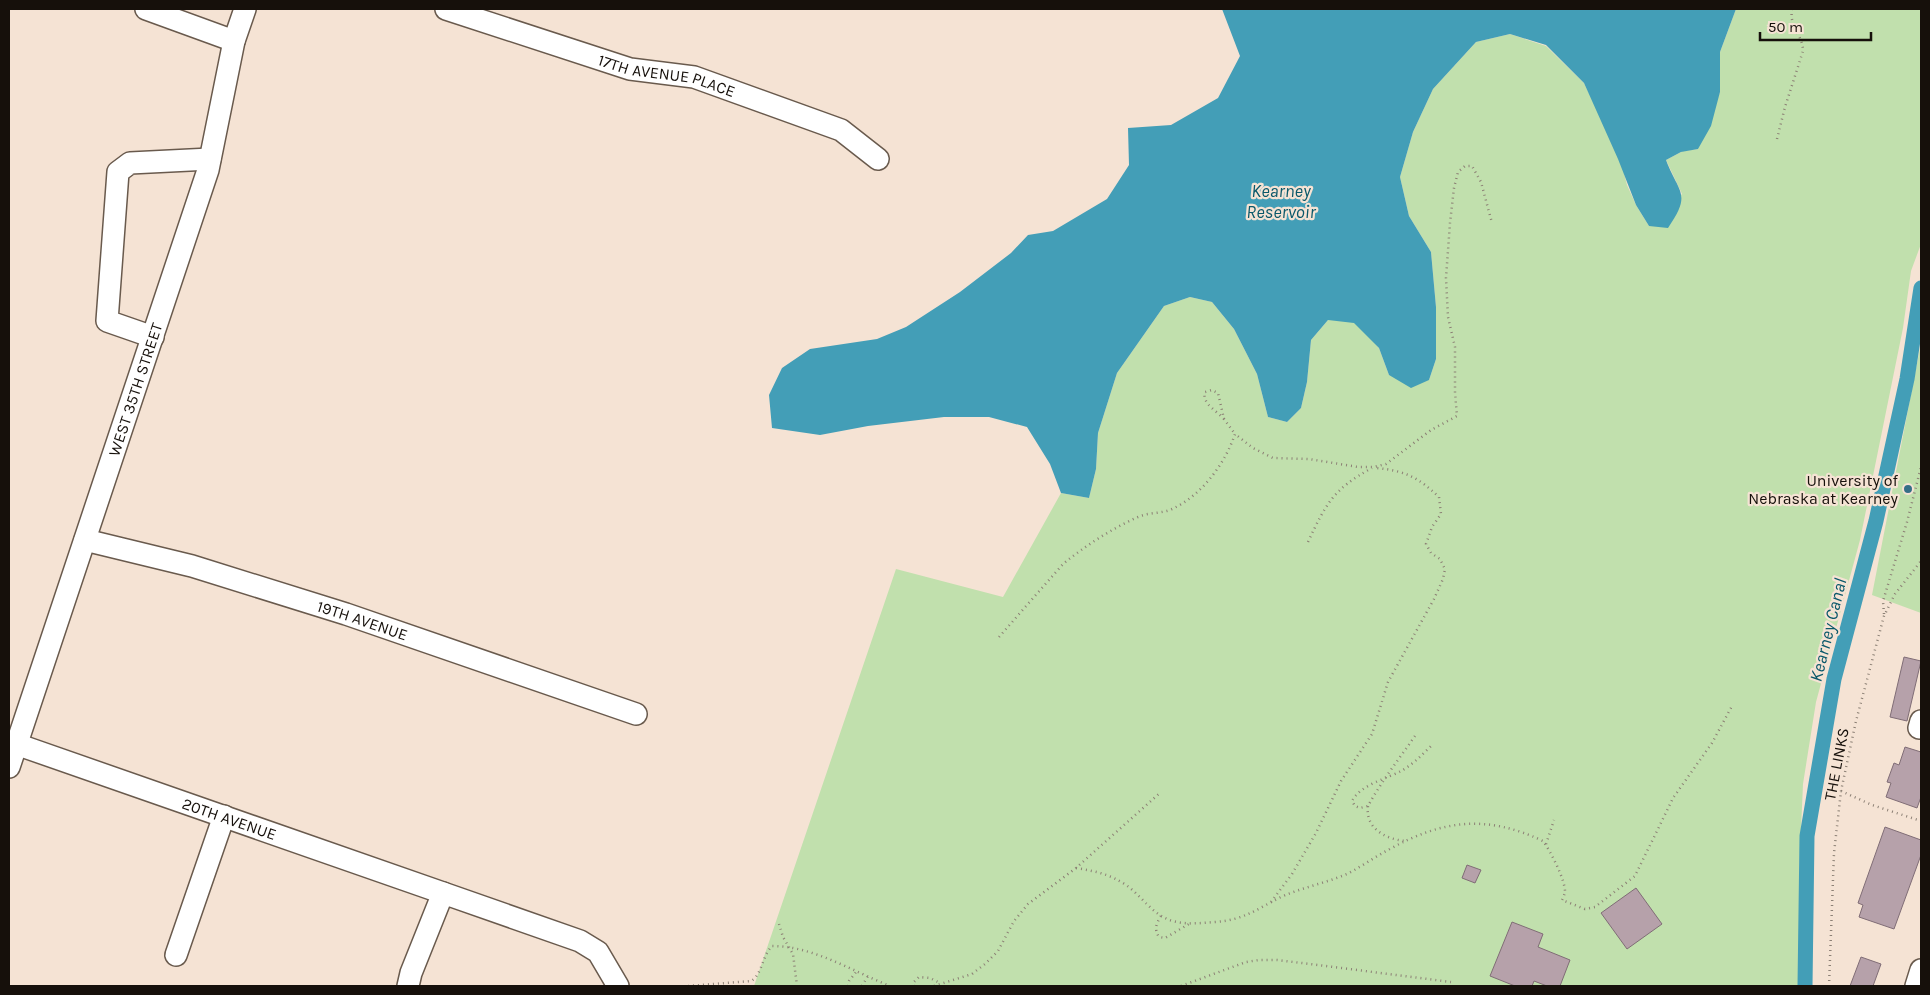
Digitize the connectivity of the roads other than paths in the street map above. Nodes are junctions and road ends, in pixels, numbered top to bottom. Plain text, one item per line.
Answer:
1 (146, 9) edge
2 (245, 9) edge
3 (446, 9) edge
4 (234, 41) junction
5 (210, 159) junction
6 (878, 159) dead end
7 (152, 336) junction
8 (84, 540) junction
9 (636, 714) dead end
10 (16, 744) junction
11 (9, 767) edge
12 (224, 816) junction
13 (443, 894) junction
14 (176, 955) dead end
15 (1921, 970) edge
16 (408, 986) edge
17 (618, 986) edge
18 (1918, 986) edge

1 - 4 street
2 - 4 street, WEST 35TH STREET
3 - 6 street, 17TH AVENUE PLACE
4 - 5 street, WEST 35TH STREET
5 - 7 street, WEST 35TH STREET
5 - 7 street
7 - 8 street, WEST 35TH STREET
8 - 9 street, 19TH AVENUE
8 - 10 street, WEST 35TH STREET
10 - 11 street, WEST 35TH STREET
10 - 12 street, 20TH AVENUE
12 - 13 street, 20TH AVENUE
12 - 14 street
13 - 16 street
13 - 17 street, 20TH AVENUE
15 - 18 street

